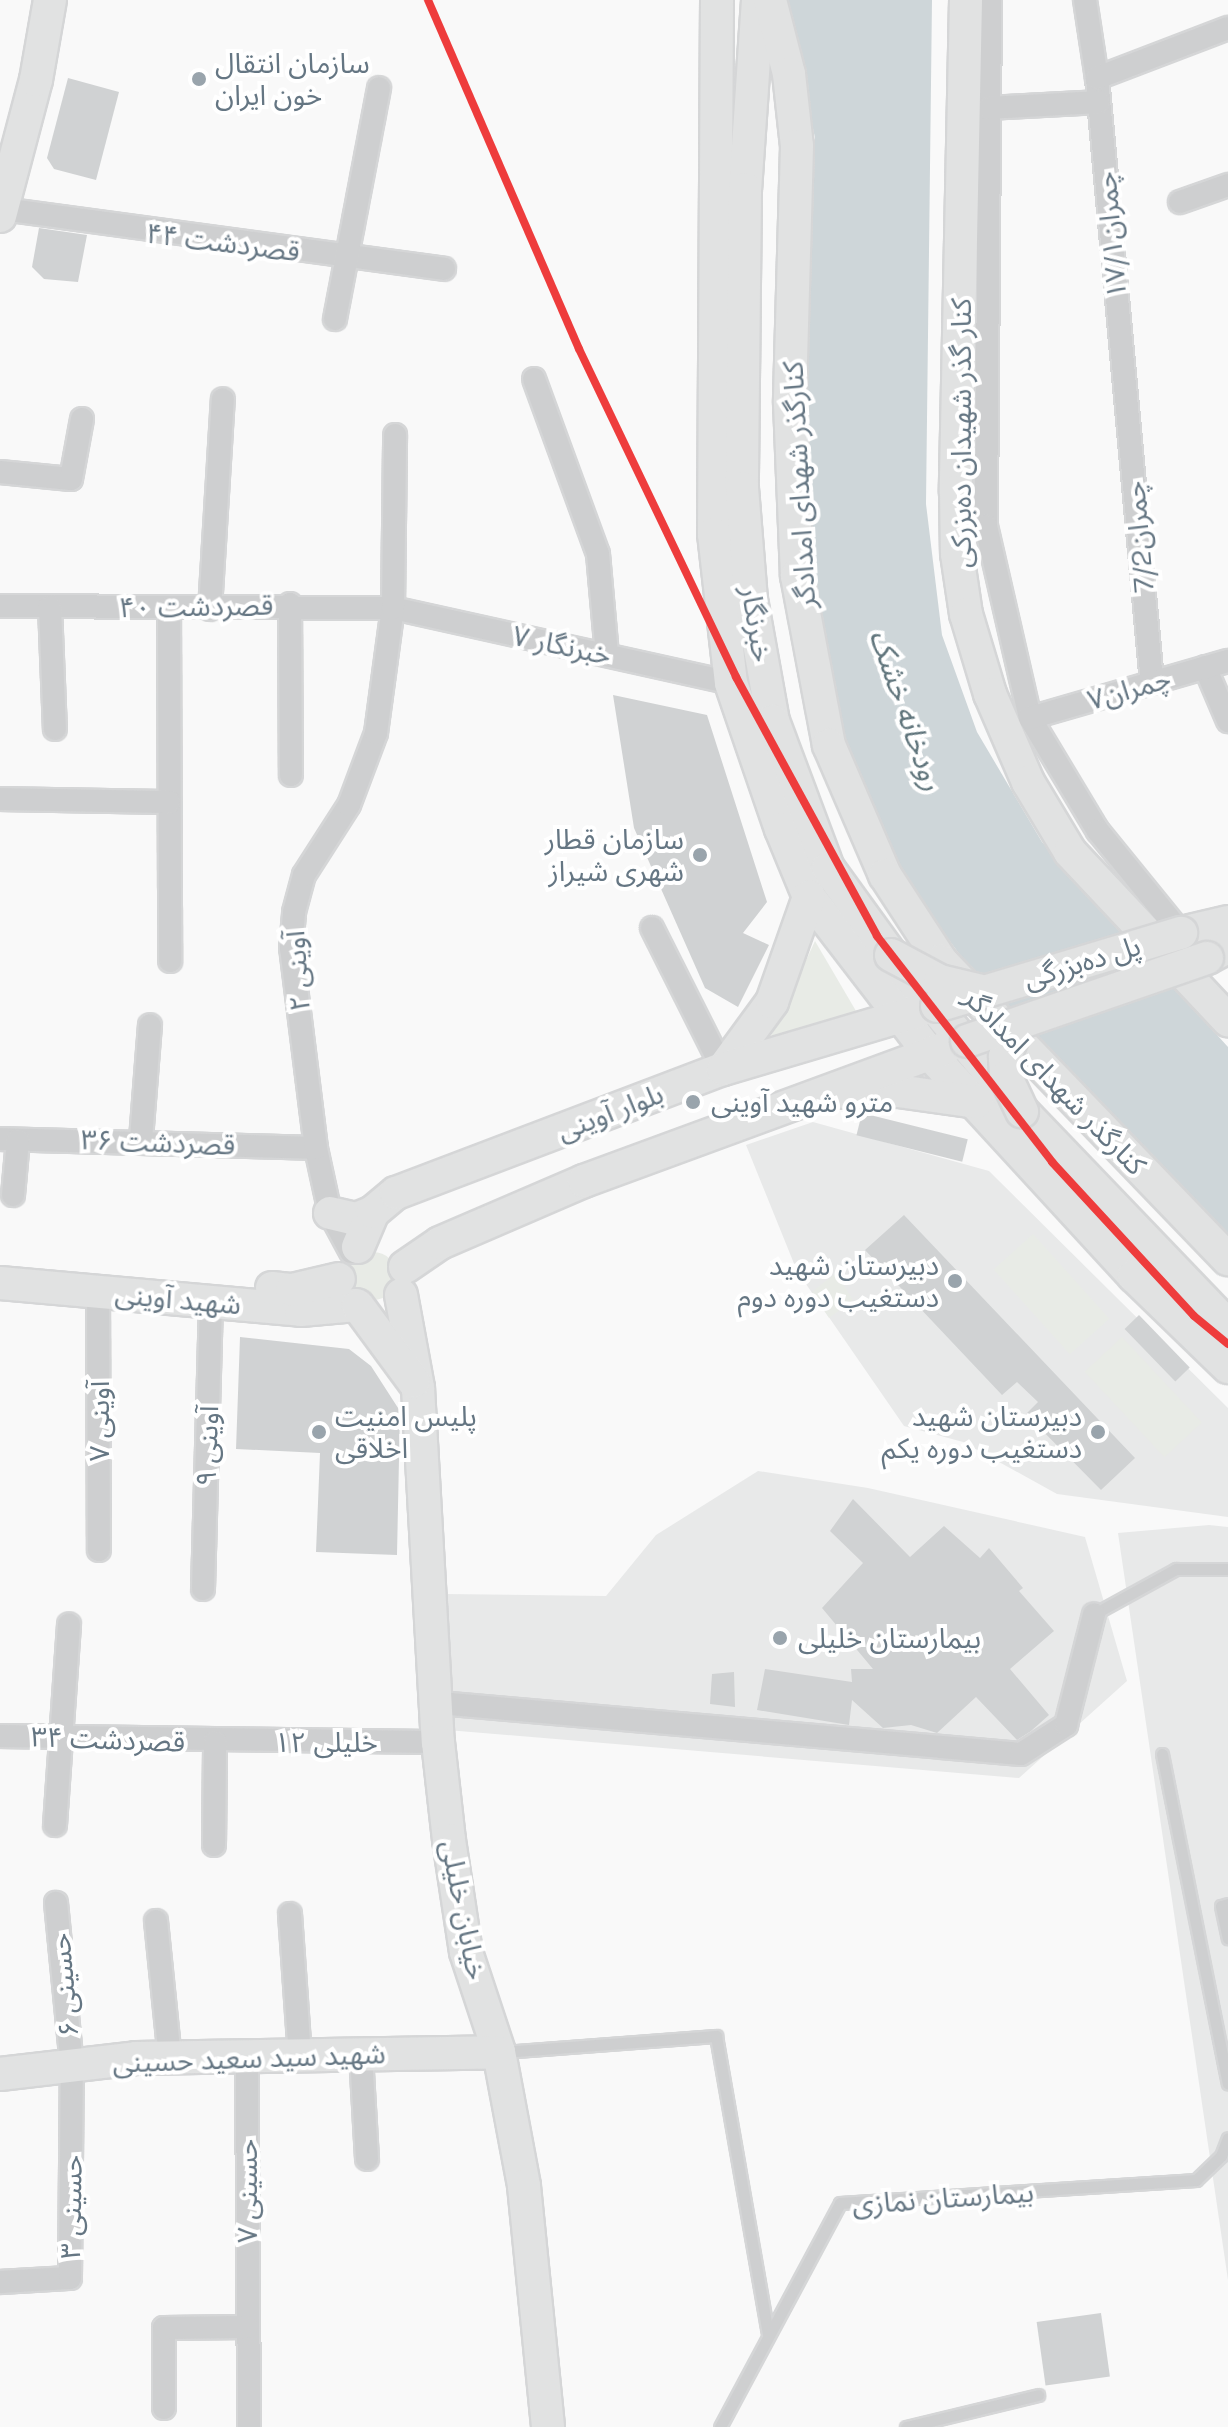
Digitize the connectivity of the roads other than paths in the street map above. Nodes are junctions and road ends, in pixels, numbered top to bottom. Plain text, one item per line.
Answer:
1 (50, 0) edge
2 (717, 0) edge
3 (758, 0) edge
4 (770, 0) edge
5 (966, 0) edge
6 (990, 0) edge
7 (1085, 0) edge
8 (1228, 28) edge
9 (1097, 78) junction
10 (379, 88) dead end
11 (1099, 102) junction
12 (989, 108) junction
13 (1228, 185) edge
14 (1180, 202) dead end
15 (1, 213) edge
16 (345, 256) junction
17 (444, 269) dead end
18 (335, 319) dead end
19 (534, 379) dead end
20 (1126, 392) joint
21 (223, 399) dead end
22 (82, 419) dead end
23 (395, 435) dead end
24 (0, 472) edge
25 (290, 604) junction
26 (0, 606) edge
27 (50, 607) junction
28 (393, 608) junction
29 (169, 609) junction
30 (210, 609) junction
31 (607, 655) junction
32 (1228, 661) edge
33 (1205, 667) junction
34 (1152, 682) junction
35 (731, 683) junction
36 (1030, 718) junction
37 (1228, 721) edge
38 (55, 729) dead end
39 (291, 775) dead end
40 (0, 799) edge
41 (169, 802) junction
42 (809, 897) junction
43 (1228, 922) edge
44 (652, 928) dead end
45 (1181, 933) junction
46 (891, 955) junction
47 (1221, 957) edge
48 (170, 961) dead end
49 (985, 991) junction
50 (937, 1006) junction
51 (900, 1017) junction
52 (1228, 1020) edge
53 (1018, 1024) junction
54 (150, 1025) dead end
55 (967, 1041) junction
56 (929, 1053) junction
57 (723, 1069) junction
58 (817, 1092) junction
59 (976, 1102) junction
60 (1022, 1111) junction
61 (9, 1139) edge
62 (141, 1139) junction
63 (316, 1148) junction
64 (13, 1195) dead end
65 (373, 1212) junction
66 (330, 1213) junction
67 (1228, 1259) edge
68 (0, 1263) edge
69 (352, 1278) junction
70 (403, 1281) junction
71 (0, 1283) edge
72 (98, 1293) junction
73 (211, 1303) junction
74 (1228, 1326) edge
75 (1228, 1367) edge
76 (418, 1388) junction
77 (99, 1550) dead end
78 (1228, 1569) edge
79 (203, 1589) dead end
80 (1094, 1614) joint
81 (69, 1624) dead end
82 (439, 1703) junction
83 (0, 1736) edge
84 (63, 1736) junction
85 (215, 1742) junction
86 (438, 1742) junction
87 (1162, 1754) dead end
88 (55, 1825) dead end
89 (214, 1845) dead end
90 (56, 1903) dead end
91 (1228, 1904) edge
92 (290, 1914) dead end
93 (156, 1921) dead end
94 (1228, 1938) edge
95 (499, 2052) junction
96 (361, 2055) junction
97 (247, 2056) junction
98 (300, 2056) junction
99 (170, 2058) junction
100 (72, 2066) junction
101 (0, 2074) edge
102 (1228, 2083) edge
103 (1228, 2138) edge
104 (367, 2159) dead end
105 (0, 2282) edge
106 (247, 2327) junction
107 (768, 2336) junction
108 (1038, 2395) dead end
109 (164, 2408) dead end
110 (249, 2427) edge
111 (548, 2427) edge
112 (720, 2427) edge
113 (906, 2427) edge

1 - 15 main road
2 - 35 main road, خبرنگار
3 - 46 main road, خبرنگار
4 - 67 main road, کنارگذر شهدای امدادگر
5 - 52 main road, کنار گذر شهیدان ده‌بزرکی
6 - 12 street
7 - 9 street, چمران۱۷/۱
8 - 9 street
9 - 11 street, چمران۱۷/۱
10 - 16 street
11 - 12 street
11 - 20 street, چمران۱۷/۱
12 - 36 street
13 - 14 street
15 - 16 street, ۴۴ قصردشت
16 - 17 street, ۴۴ قصردشت
16 - 18 street
19 - 31 street
20 - 34 street, 7/2چمران
21 - 30 street
22 - 24 street
23 - 28 street, ۲ آوینی
25 - 28 street, ۴۰ قصردشت
25 - 30 street, ۴۰ قصردشت
25 - 39 street
26 - 27 street, ۴۰ قصردشت
27 - 29 street, ۴۰ قصردشت
27 - 38 street
28 - 31 street, ۷ خبرنگار
28 - 63 street, ۲ آوینی
29 - 30 street, ۴۰ قصردشت
29 - 41 street
31 - 35 street, ۷ خبرنگار
32 - 33 street, چمران۷
33 - 34 street, چمران۷
33 - 37 street
34 - 36 street, چمران۷
35 - 42 main road, خبرنگار
36 - 45 street
40 - 41 street
41 - 48 street
42 - 51 main road, خبرنگار
42 - 57 main road
43 - 45 main road, پل ده‌بزرگی
44 - 57 street
45 - 49 main road, پل ده‌بزرگی, bridge
46 - 49 main road, bridge
46 - 50 main road, خبرنگار
47 - 53 main road, پل ده‌بزرگی, bridge
49 - 50 main road, پل ده‌بزرگی, bridge
50 - 51 main road, بلوار آوینی
50 - 55 main road, خبرنگار
51 - 56 main road, خبرنگار
51 - 57 main road, بلوار آوینی
53 - 55 main road, پل ده‌بزرگی, bridge
53 - 60 main road, bridge
54 - 62 street
55 - 56 main road, بلوار آوینی
55 - 60 main road, خبرنگار
56 - 58 main road, بلوار آوینی
56 - 59 main road, خبرنگار
57 - 65 main road, بلوار آوینی
58 - 59 main road
58 - 70 main road, بلوار آوینی
59 - 75 main road, خبرنگار
60 - 74 main road, خبرنگار
61 - 62 street, ۳۶ قصردشت
61 - 64 street
62 - 63 street, ۳۶ قصردشت
63 - 66 street, ۲ آوینی
65 - 66 main road
65 - 69 main road
66 - 69 street, ۲ آوینی
68 - 69 main road, شهید آوینی
69 - 70 main road, بلوار آوینی
69 - 70 main road
69 - 73 main road, شهید آوینی
69 - 76 main road
70 - 76 main road, خیابان خلیلی
71 - 72 main road, شهید آوینی
72 - 73 main road, شهید آوینی
72 - 77 street, ۷ آوینی
73 - 79 street, ۹ آوینی
76 - 82 main road, خیابان خلیلی
78 - 80 lane
80 - 82 street
81 - 84 street
82 - 86 main road, خیابان خلیلی
83 - 84 street, قصردشت ۳۴
84 - 85 street, قصردشت ۳۴
84 - 88 street
85 - 86 street, ۱۲ خلیلی
85 - 89 street
86 - 95 main road, خیابان خلیلی
87 - 102 lane
90 - 100 street, ۶ حسینی
91 - 94 lane
92 - 98 street
93 - 99 street
95 - 96 main road, شهید سید سعید حسینی
95 - 107 lane
95 - 111 main road, خیابان خلیلی
96 - 98 main road, شهید سید سعید حسینی
96 - 104 street
97 - 98 main road, شهید سید سعید حسینی
97 - 99 main road, شهید سید سعید حسینی
97 - 106 street, ۷ حسینی
99 - 100 main road, شهید سید سعید حسینی
100 - 101 main road, شهید سید سعید حسینی
100 - 105 street, ۳ حسینی
103 - 107 lane, بیمارستان نمازی
106 - 109 street
106 - 110 street, ۷ حسینی
107 - 112 lane, بیمارستان نمازی
108 - 113 lane

